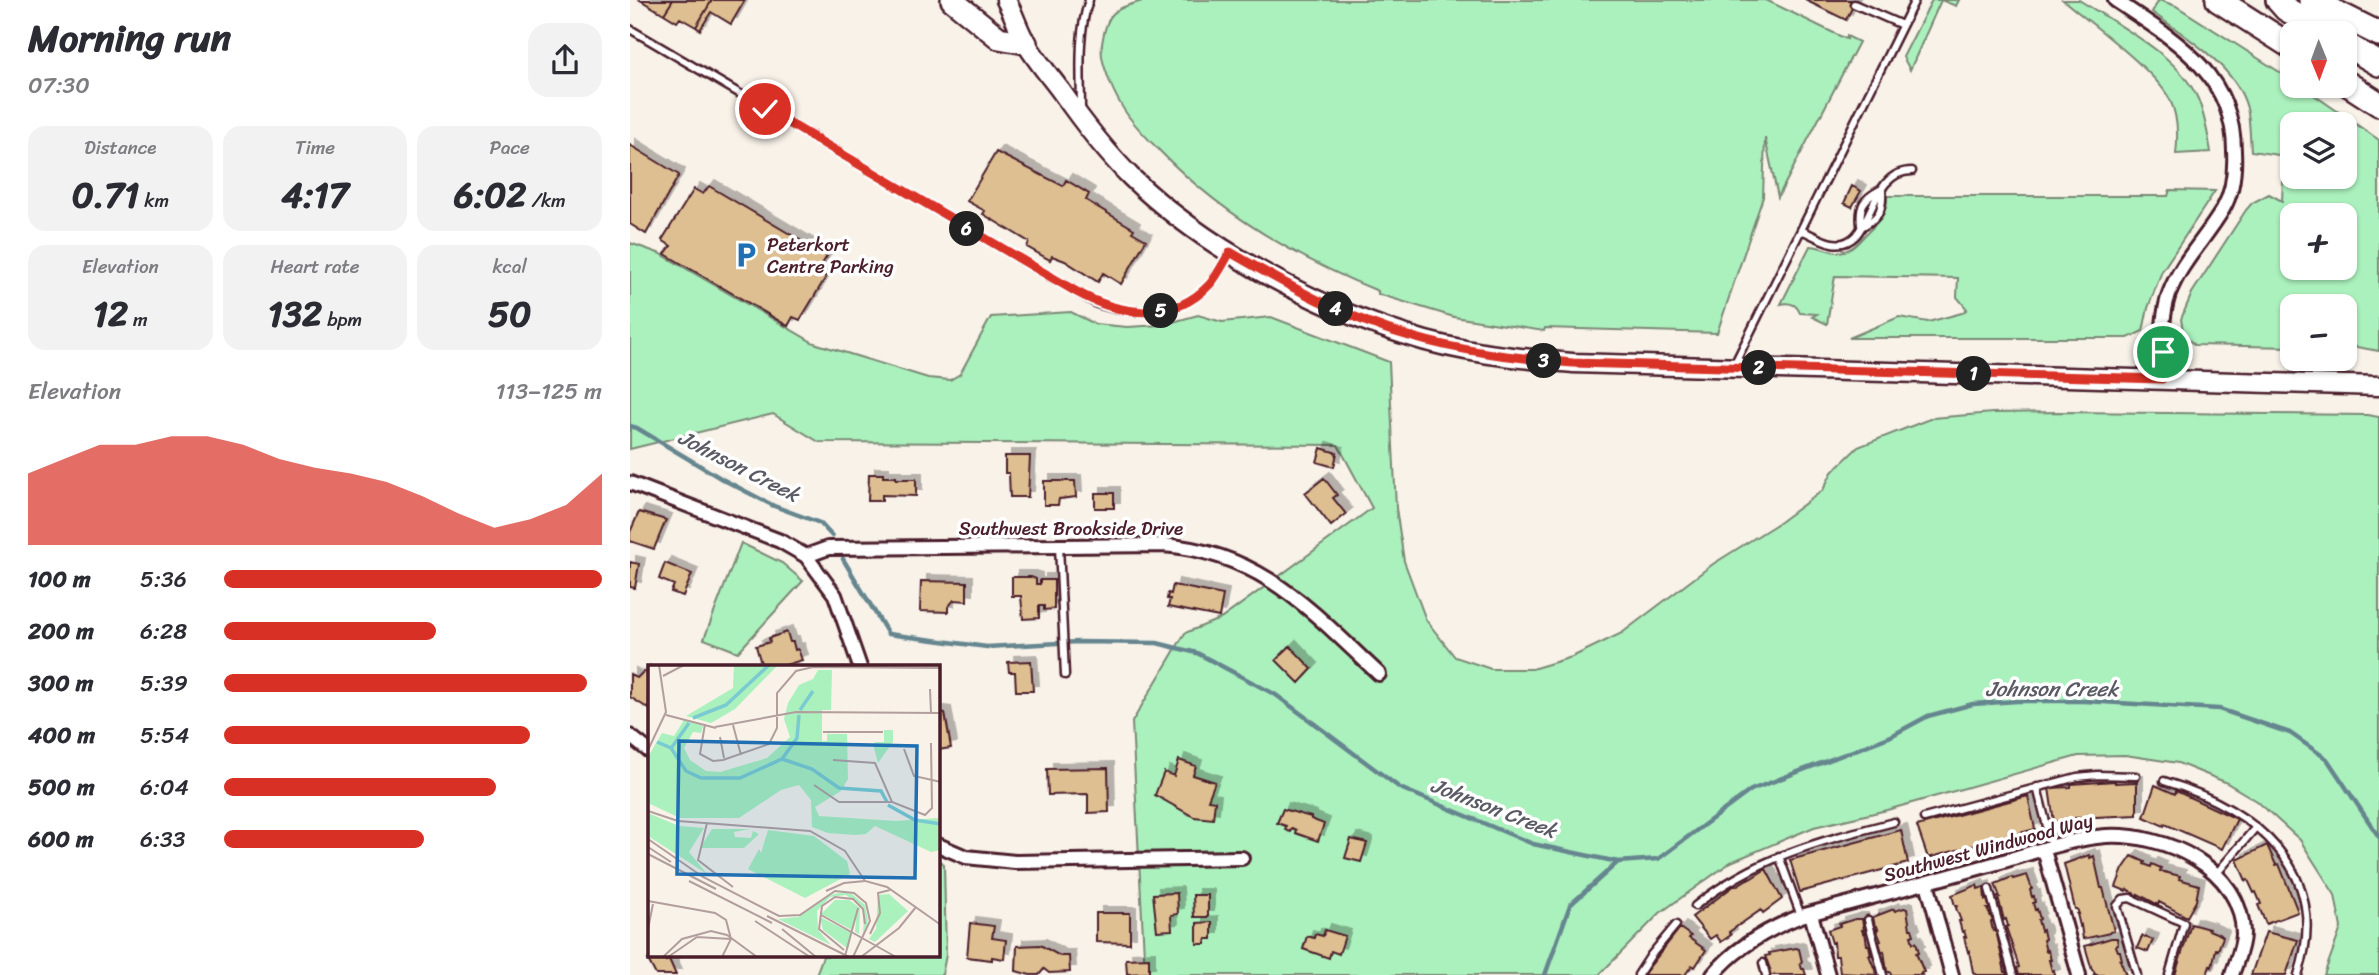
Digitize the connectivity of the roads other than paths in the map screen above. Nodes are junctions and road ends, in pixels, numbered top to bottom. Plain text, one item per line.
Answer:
1 (952, 0) edge
2 (1006, 0) edge
3 (1915, 0) edge
4 (2115, 0) edge
5 (2218, 0) edge
6 (2278, 0) edge
7 (2311, 0) edge
8 (1088, 2) edge
9 (1854, 4) dead end
10 (2306, 21) edge
11 (1902, 25) junction
12 (630, 29) edge
13 (2379, 34) edge
14 (2280, 39) edge
15 (1026, 43) junction
16 (2357, 51) edge
17 (2379, 64) edge
18 (2357, 90) edge
19 (2379, 104) edge
20 (1081, 120) junction
21 (1912, 171) dead end
22 (1801, 230) junction
23 (1230, 252) junction
24 (1733, 367) junction
25 (2162, 379) junction
26 (2379, 386) edge
27 (630, 483) edge
28 (1059, 546) junction
29 (806, 556) junction
30 (859, 665) edge
31 (1379, 674) dead end
32 (1065, 675) dead end
33 (630, 736) edge
34 (648, 750) edge
35 (2136, 776) dead end
36 (2164, 781) dead end
37 (2037, 787) junction
38 (1924, 818) dead end
39 (1894, 822) dead end
40 (2256, 827) junction
41 (940, 846) edge
42 (2048, 849) junction
43 (1779, 856) junction
44 (1242, 858) dead end
45 (2217, 873) junction
46 (1927, 883) junction
47 (1989, 889) dead end
48 (1695, 906) dead end
49 (1806, 915) junction
50 (1868, 920) dead end
51 (1676, 925) dead end
52 (1763, 963) dead end
53 (1638, 975) edge
54 (1713, 975) edge
55 (1766, 975) edge
56 (1828, 975) edge
57 (1883, 975) edge
58 (1952, 975) edge
59 (2013, 975) edge
60 (2079, 975) edge
61 (2137, 975) edge
62 (2169, 975) edge
63 (2232, 975) edge
64 (2298, 975) edge

1 - 15 main road
2 - 15 main road
3 - 11 lane
4 - 25 street
5 - 14 highway
6 - 10 highway
7 - 13 highway
8 - 20 lane
9 - 11 lane
11 - 22 lane
12 - 23 lane
15 - 20 main road
16 - 17 highway
18 - 19 highway
20 - 23 main road
21 - 22 lane
22 - 24 lane
23 - 24 main road
24 - 25 main road
25 - 26 main road
27 - 29 street
28 - 29 street, Southwest Brookside Drive
28 - 31 street, Southwest Brookside Drive
28 - 32 lane
29 - 30 street
33 - 34 street
35 - 37 lane
36 - 40 lane
37 - 38 lane
37 - 42 lane
39 - 43 lane
40 - 45 lane
40 - 64 lane
41 - 44 street
42 - 45 street, Southwest Windwood Way
42 - 46 street, Southwest Windwood Way
42 - 60 street
43 - 48 lane
43 - 49 lane
45 - 63 street, Southwest Windwood Way
46 - 49 street, Southwest Windwood Way
46 - 58 street
47 - 59 lane
49 - 54 street, Southwest Windwood Way
49 - 56 street
50 - 57 lane
51 - 53 lane
52 - 55 lane
61 - 62 lane

